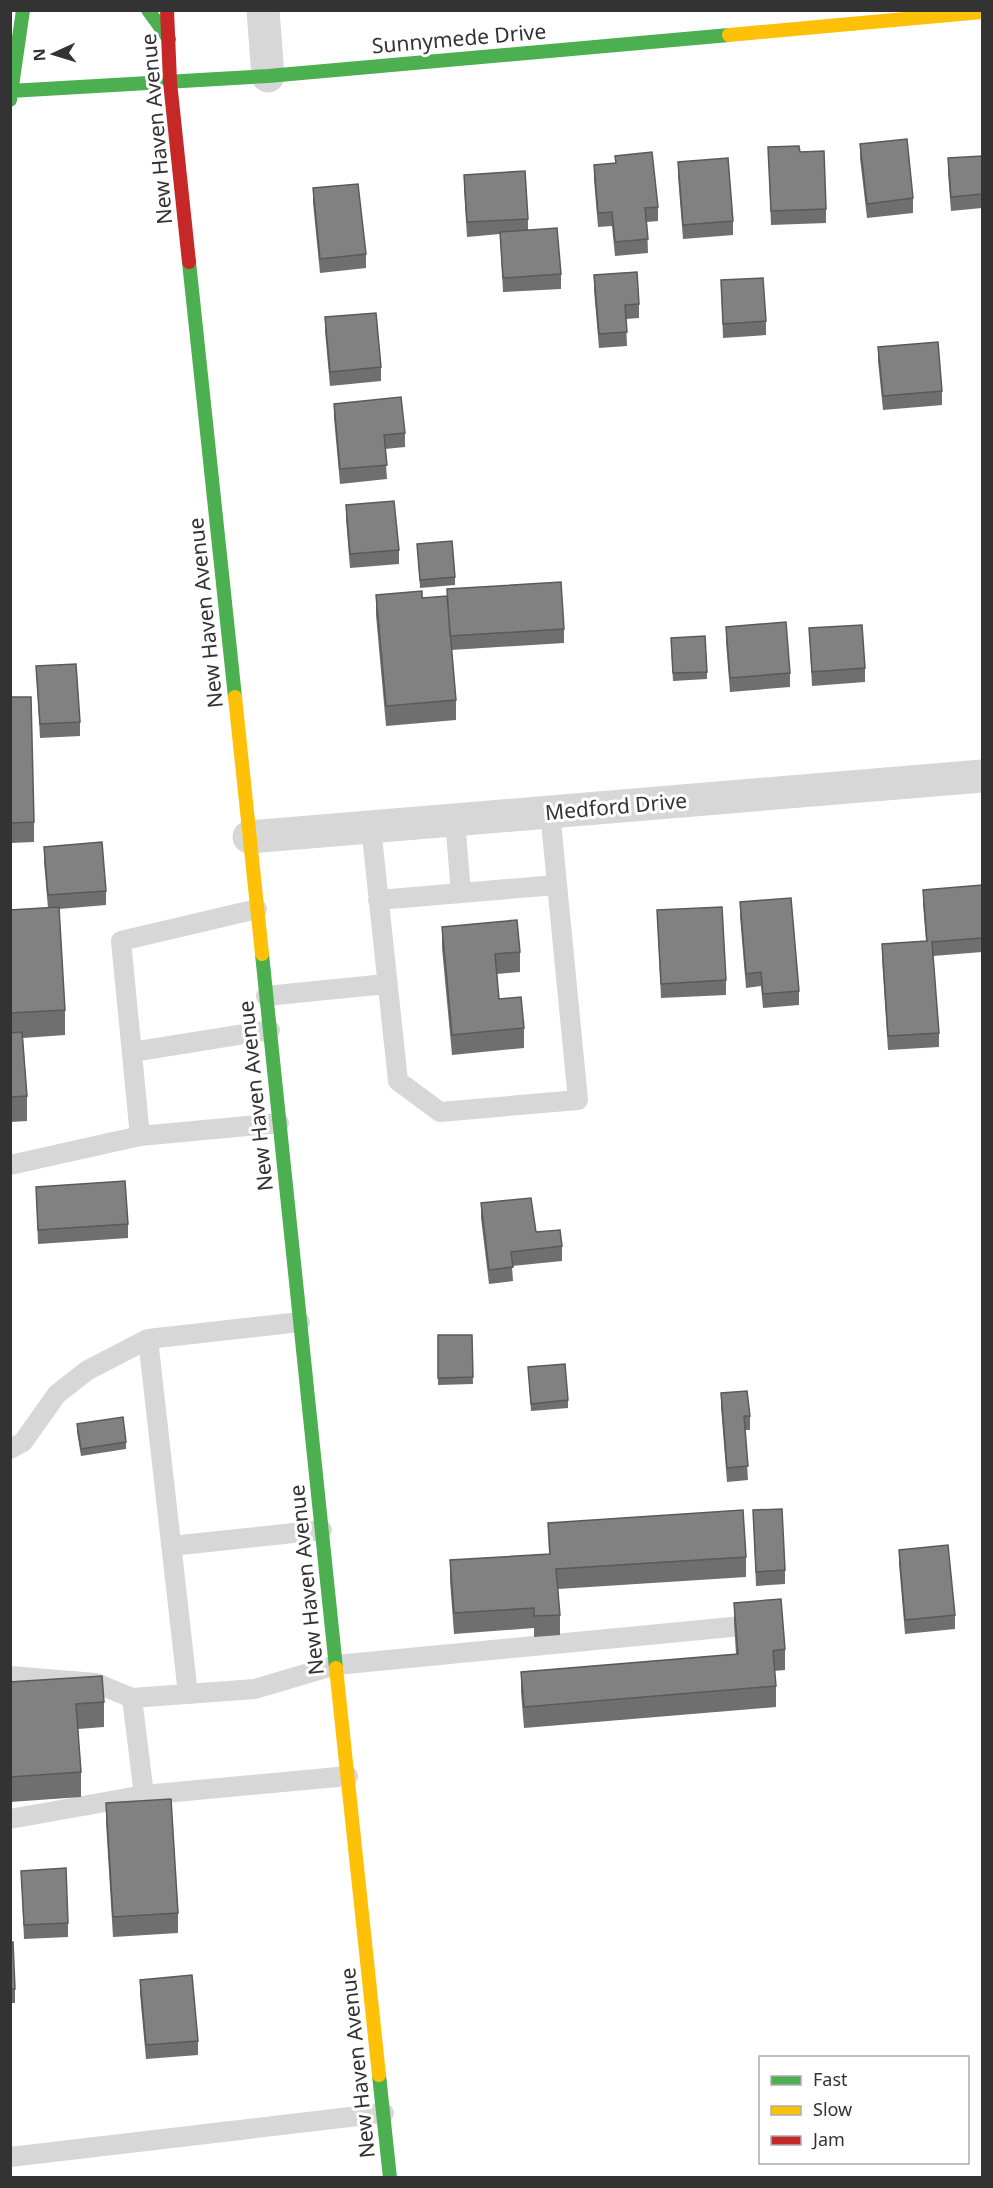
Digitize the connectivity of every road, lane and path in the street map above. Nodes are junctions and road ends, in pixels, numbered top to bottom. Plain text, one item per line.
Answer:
1 (23, 10) edge
2 (148, 10) edge
3 (167, 10) edge
4 (263, 10) edge
5 (982, 12) edge
6 (169, 39) junction
7 (268, 76) junction
8 (170, 82) junction
9 (11, 94) edge
10 (982, 776) edge
11 (550, 812) junction
12 (455, 820) junction
13 (371, 827) junction
14 (249, 837) junction
15 (556, 885) junction
16 (461, 893) junction
17 (378, 900) junction
18 (257, 909) junction
19 (386, 984) junction
20 (266, 996) junction
21 (270, 1030) junction
22 (132, 1052) junction
23 (279, 1123) junction
24 (140, 1136) junction
25 (10, 1165) edge
26 (300, 1322) junction
27 (148, 1339) junction
28 (10, 1449) edge
29 (322, 1530) junction
30 (171, 1546) junction
31 (742, 1626) edge
32 (336, 1665) junction
33 (10, 1676) edge
34 (188, 1694) junction
35 (132, 1698) junction
36 (348, 1776) junction
37 (144, 1794) junction
38 (10, 1819) edge
39 (384, 2114) junction
40 (10, 2157) edge
41 (390, 2178) edge

1 - 9 main road
2 - 6 main road
3 - 6 main road, New Haven Avenue
4 - 7 street
5 - 7 main road, Sunnymede Drive
6 - 8 main road, New Haven Avenue
7 - 8 main road, Sunnymede Drive
8 - 9 main road, Sunnymede Drive
8 - 14 main road, New Haven Avenue
10 - 11 street, Medford Drive
11 - 12 street, Medford Drive
11 - 15 lane
12 - 13 street, Medford Drive
12 - 16 lane
13 - 14 street, Medford Drive
13 - 17 lane
14 - 18 main road, New Haven Avenue
15 - 16 lane
15 - 19 lane
16 - 17 lane
17 - 19 lane
18 - 20 main road, New Haven Avenue
18 - 22 lane
19 - 20 lane
20 - 21 main road, New Haven Avenue
21 - 22 lane
21 - 23 main road, New Haven Avenue
22 - 24 lane
23 - 24 lane
23 - 26 main road, New Haven Avenue
24 - 25 lane
26 - 27 lane
26 - 29 main road, New Haven Avenue
27 - 28 lane
27 - 30 lane
29 - 30 lane
29 - 32 main road, New Haven Avenue
30 - 34 lane
31 - 32 lane
32 - 34 lane
32 - 36 main road, New Haven Avenue
33 - 35 lane
34 - 35 lane
35 - 37 lane
36 - 37 lane
36 - 39 main road, New Haven Avenue
37 - 38 lane
39 - 40 lane
39 - 41 main road, New Haven Avenue

